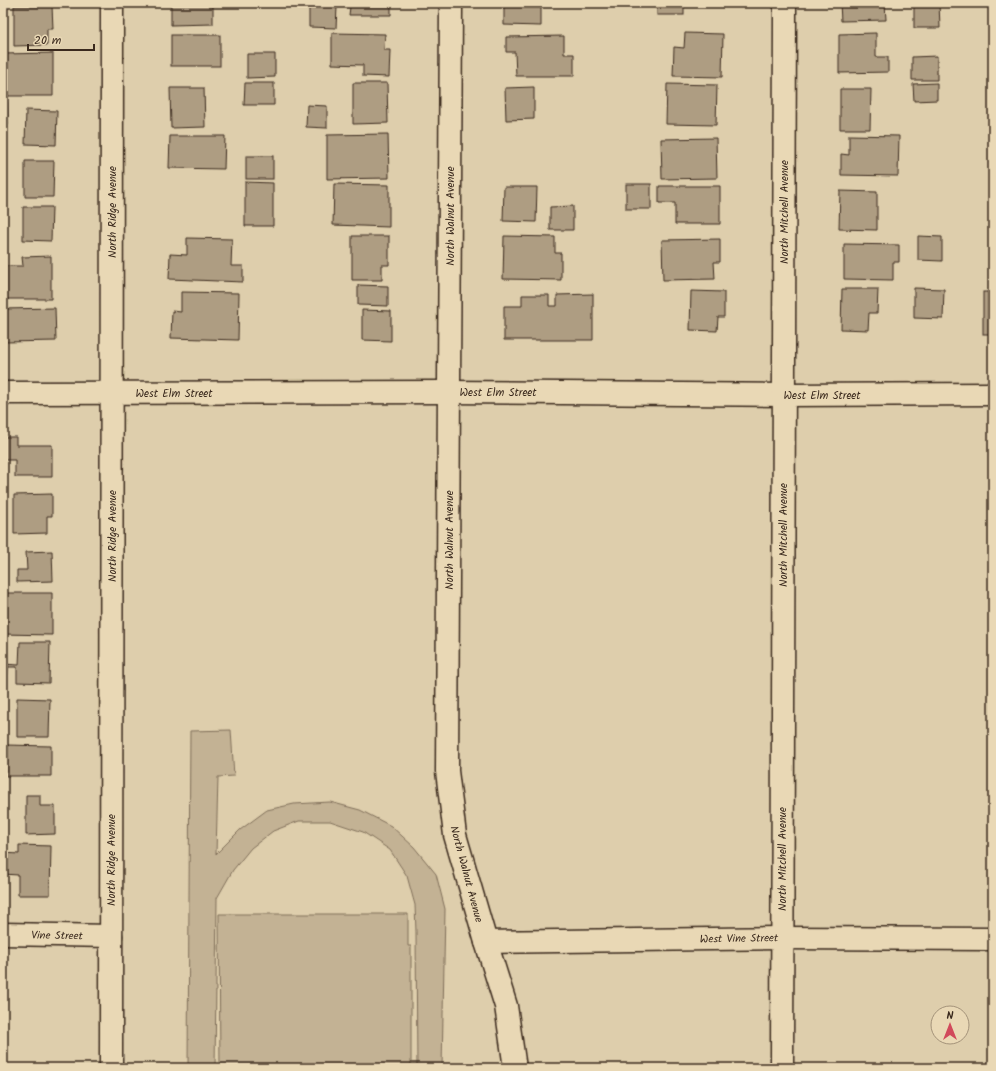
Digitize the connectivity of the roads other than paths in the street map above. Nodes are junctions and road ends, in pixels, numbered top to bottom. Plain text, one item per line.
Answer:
1 (112, 3) edge
2 (451, 3) edge
3 (785, 3) edge
4 (449, 392) junction
5 (3, 393) edge
6 (112, 394) junction
7 (993, 394) edge
8 (784, 395) junction
9 (3, 934) edge
10 (111, 936) junction
11 (782, 938) junction
12 (993, 939) edge
13 (486, 942) junction
14 (111, 1068) edge
15 (515, 1068) edge
16 (782, 1068) edge

1 - 6 street, North Ridge Avenue
2 - 4 street, North Walnut Avenue
3 - 8 street, North Mitchell Avenue
4 - 6 street, West Elm Street
4 - 8 street, West Elm Street
4 - 13 street, North Walnut Avenue
5 - 6 street, West Elm Street
6 - 10 street, North Ridge Avenue
7 - 8 street, West Elm Street
8 - 11 street, North Mitchell Avenue
9 - 10 street, Vine Street
10 - 14 street, North Ridge Avenue
11 - 12 street, West Vine Street
11 - 13 street, West Vine Street
11 - 16 street, North Mitchell Avenue
13 - 15 street, North Walnut Avenue

